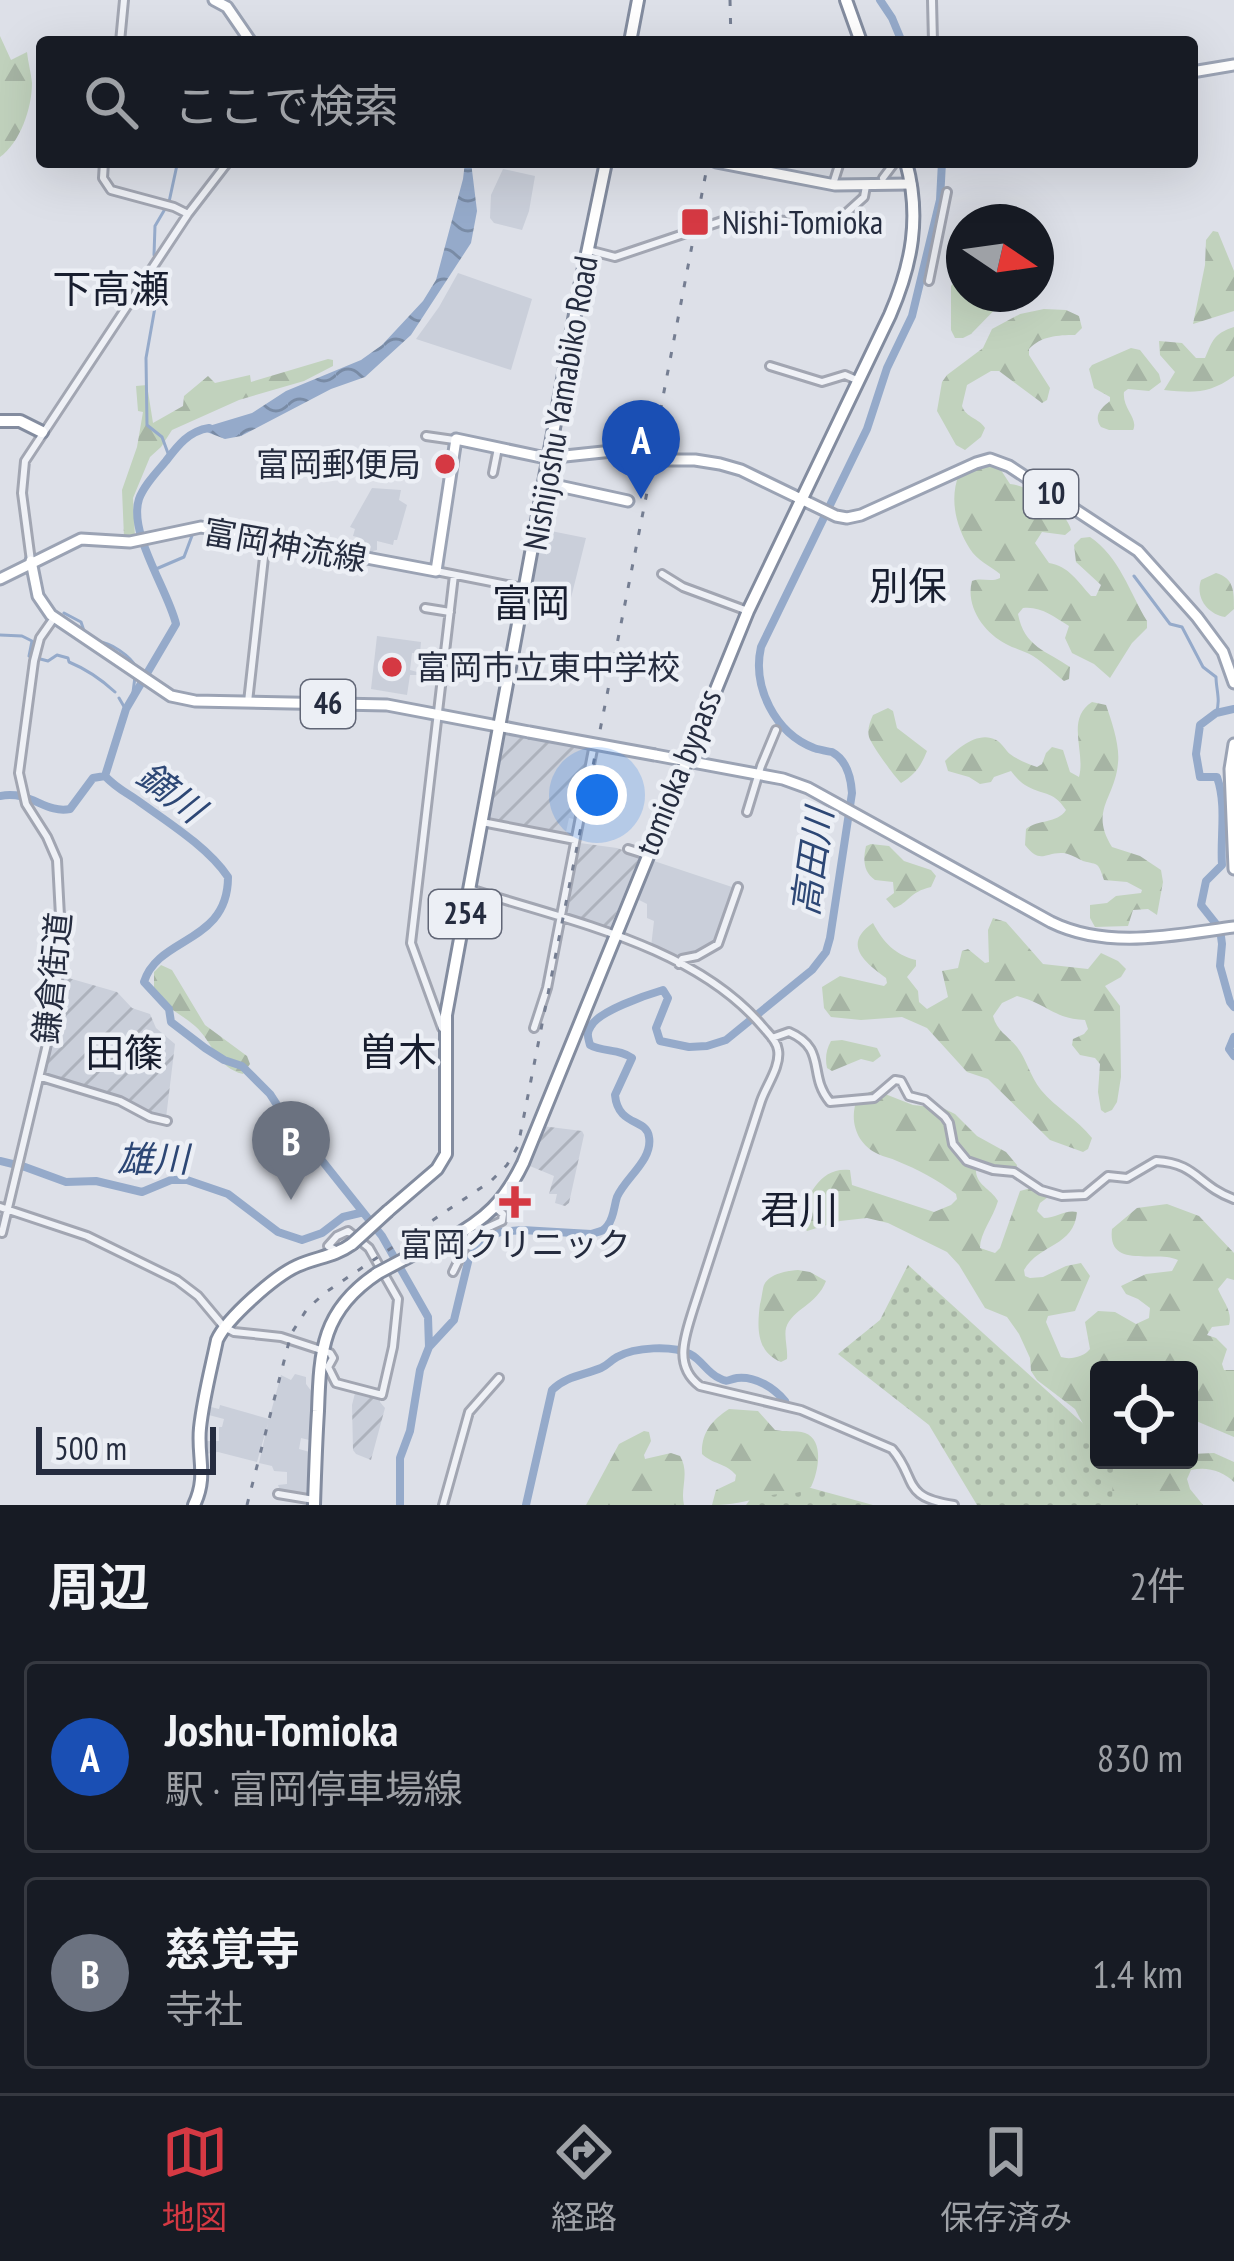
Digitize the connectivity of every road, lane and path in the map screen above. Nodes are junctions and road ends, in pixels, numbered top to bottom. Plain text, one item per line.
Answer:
1 (124, 0) edge
2 (214, 0) edge
3 (638, 0) edge
4 (848, 0) edge
5 (932, 0) edge
6 (121, 36) edge
7 (246, 36) edge
8 (631, 36) edge
9 (860, 36) edge
10 (933, 36) edge
11 (1234, 65) edge
12 (1198, 71) edge
13 (104, 168) edge
14 (223, 168) edge
15 (605, 168) edge
16 (748, 168) edge
17 (838, 168) edge
18 (894, 168) edge
19 (902, 168) edge
20 (883, 178) dead end
21 (833, 184) junction
22 (910, 184) junction
23 (866, 187) junction
24 (947, 192) dead end
25 (188, 214) junction
26 (588, 250) junction
27 (929, 281) dead end
28 (770, 366) dead end
29 (857, 380) junction
30 (0, 423) edge
31 (42, 433) junction
32 (426, 436) dead end
33 (454, 440) junction
34 (498, 448) junction
35 (549, 457) junction
36 (493, 473) dead end
37 (544, 483) junction
38 (804, 500) junction
39 (628, 501) joint
40 (625, 516) dead end
41 (266, 539) junction
42 (32, 561) junction
43 (436, 571) junction
44 (454, 574) junction
45 (662, 574) dead end
46 (0, 579) edge
47 (526, 589) junction
48 (425, 608) dead end
49 (745, 610) junction
50 (450, 612) junction
51 (54, 618) junction
52 (1228, 653) edge
53 (1234, 683) edge
54 (248, 702) junction
55 (438, 713) junction
56 (501, 727) junction
57 (776, 730) dead end
58 (595, 741) dead end
59 (1234, 744) edge
60 (684, 760) junction
61 (758, 775) junction
62 (747, 812) dead end
63 (482, 823) junction
64 (575, 840) junction
65 (628, 849) dead end
66 (644, 854) junction
67 (1234, 869) edge
68 (738, 887) dead end
69 (470, 889) junction
70 (560, 918) junction
71 (1234, 926) edge
72 (613, 934) junction
73 (679, 964) junction
74 (534, 1028) dead end
75 (446, 1037) junction
76 (772, 1038) junction
77 (40, 1077) junction
78 (166, 1121) dead end
79 (1234, 1199) edge
80 (495, 1206) junction
81 (3, 1208) edge
82 (2, 1233) edge
83 (339, 1253) junction
84 (453, 1272) dead end
85 (224, 1328) junction
86 (324, 1351) junction
87 (499, 1378) dead end
88 (278, 1494) dead end
89 (315, 1503) edge
90 (194, 1505) edge
91 (443, 1505) edge
92 (954, 1505) edge

1 - 6 street
2 - 7 main road
3 - 8 highway
4 - 9 highway
5 - 10 street
11 - 12 main road
13 - 25 street
14 - 25 street
15 - 26 highway, Nishijoshu Yamabiko Road / 254
16 - 21 main road
17 - 21 street
18 - 20 street
19 - 22 highway, tomioka bypass
21 - 23 main road
22 - 23 main road
22 - 29 highway, tomioka bypass
23 - 26 street
24 - 27 street
25 - 31 street
26 - 35 highway, Nishijoshu Yamabiko Road / 254
28 - 29 street
29 - 38 highway, tomioka bypass
30 - 31 highway
31 - 42 street
32 - 33 street
33 - 34 main road
33 - 43 main road
34 - 35 main road
34 - 36 street
35 - 37 highway, Nishijoshu Yamabiko Road / 254
35 - 38 main road, 10
37 - 39 main road
37 - 47 highway, Nishijoshu Yamabiko Road / 254
38 - 49 highway, tomioka bypass
38 - 52 main road, 10
38 - 60 highway, tomioka bypass
39 - 40 street
41 - 42 main road, 富岡神流線
41 - 43 main road, 富岡神流線
41 - 54 street
42 - 46 main road, 富岡神流線
42 - 51 main road
43 - 44 street
44 - 47 street
44 - 50 street
45 - 49 street
47 - 56 highway, Nishijoshu Yamabiko Road / 254
48 - 50 street
49 - 60 highway, tomioka bypass
50 - 55 street
51 - 54 main road, 46
51 - 77 street, 鎌倉街道
52 - 53 main road, 10
54 - 55 main road, 46
55 - 56 main road, 46
55 - 75 street
56 - 60 main road, 46, bridge
56 - 63 highway, Nishijoshu Yamabiko Road / 254
57 - 61 street
58 - 64 street
59 - 67 main road
60 - 61 main road
60 - 66 highway, tomioka bypass
60 - 72 highway, tomioka bypass
61 - 62 street
61 - 71 main road
63 - 64 street
63 - 69 highway, Nishijoshu Yamabiko Road / 254
64 - 70 street
65 - 66 street
66 - 72 highway, tomioka bypass
68 - 73 street
69 - 70 street
69 - 75 highway, Nishijoshu Yamabiko Road / 254
70 - 72 street
70 - 74 street
72 - 73 street
72 - 80 highway, tomioka bypass
73 - 76 street
75 - 83 highway, Nishijoshu Yamabiko Road / 254, bridge
76 - 79 street
76 - 92 street
77 - 78 street
77 - 81 street, 鎌倉街道
80 - 84 street
80 - 86 highway, tomioka bypass, bridge
81 - 82 street
81 - 85 street
83 - 85 highway, 254
83 - 86 street
85 - 86 street
85 - 90 highway
86 - 89 highway
87 - 91 street
88 - 89 street

